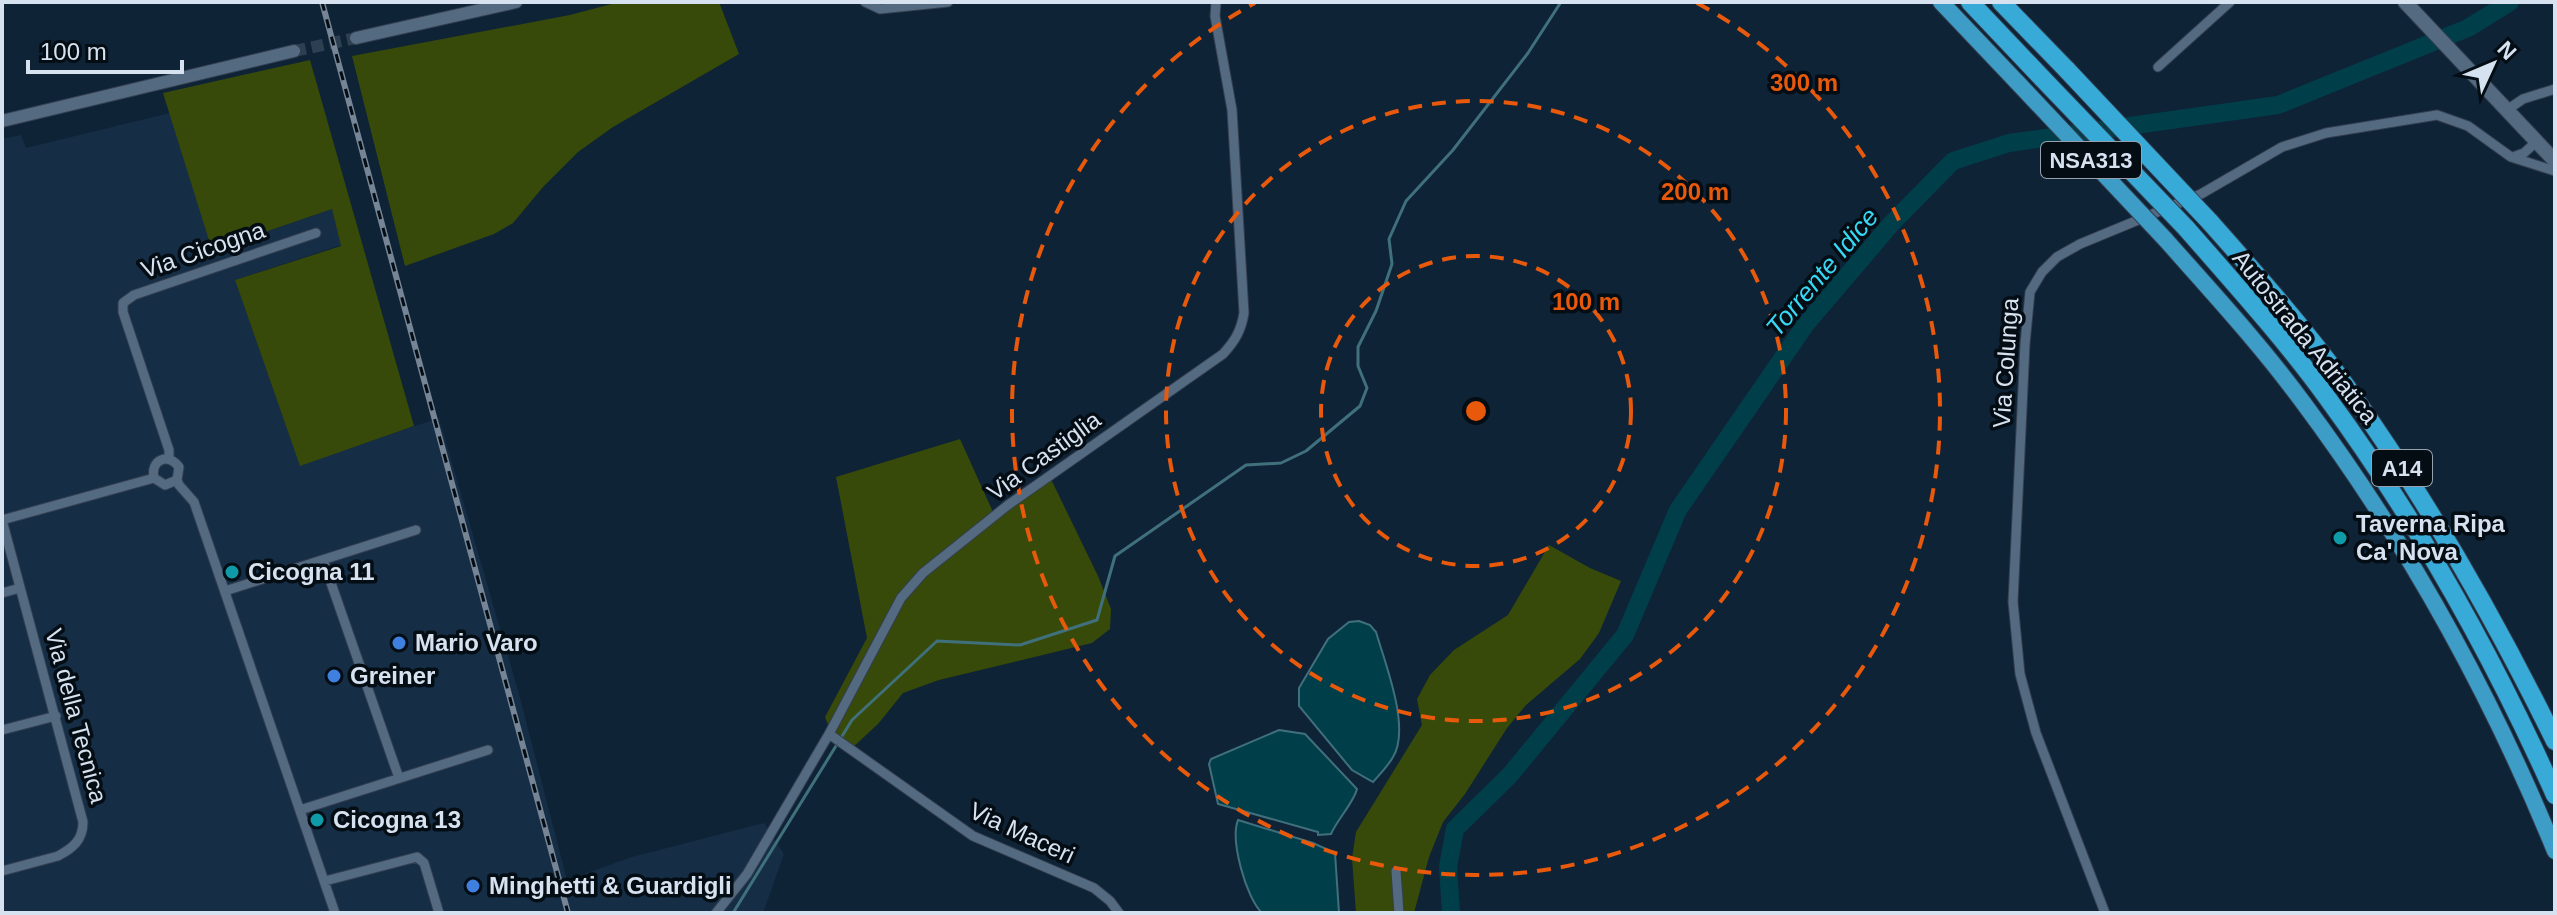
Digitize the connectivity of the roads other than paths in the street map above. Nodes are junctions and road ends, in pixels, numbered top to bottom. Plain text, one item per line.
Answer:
1 (516, 2) edge
2 (865, 2) edge
3 (948, 2) edge
4 (1216, 2) edge
5 (1941, 2) edge
6 (1970, 2) edge
7 (2001, 2) edge
8 (2230, 2) edge
9 (2405, 2) edge
10 (356, 38) tunnel mouth
11 (294, 51) tunnel mouth
12 (2158, 67) dead end
13 (2555, 89) edge
14 (2507, 110) junction
15 (2, 121) edge
16 (2546, 152) edge
17 (2511, 157) junction
18 (2531, 164) junction
19 (2555, 171) edge
20 (316, 233) dead end
21 (169, 459) junction
22 (154, 478) junction
23 (177, 480) junction
24 (2, 520) edge
25 (416, 530) dead end
26 (323, 560) junction
27 (20, 588) junction
28 (225, 591) junction
29 (2, 593) edge
30 (56, 716) junction
31 (2, 730) edge
32 (835, 738) junction
33 (2555, 741) edge
34 (488, 750) dead end
35 (399, 778) junction
36 (2555, 795) edge
37 (300, 810) junction
38 (2555, 851) edge
39 (2, 871) edge
40 (1396, 871) dead end
41 (325, 881) junction
42 (335, 913) edge
43 (439, 913) edge
44 (716, 913) edge
45 (1119, 913) edge
46 (1399, 913) edge
47 (2105, 913) edge

1 - 10 street
2 - 3 street
4 - 32 street, Via Castiglia
5 - 38 highway, NSA313, bridge
6 - 36 highway, Autostrada Adriatica / A14, bridge
7 - 33 highway, Autostrada Adriatica / A14, bridge
8 - 12 street
9 - 14 main road
11 - 15 street
13 - 14 street
14 - 16 main road
16 - 17 street
16 - 18 street
17 - 18 street, Via Colunga
17 - 47 street, Via Colunga
18 - 19 street, Via Colunga
20 - 21 street, Via Cicogna
21 - 22 street
21 - 23 street, Via Cicogna
22 - 23 street
22 - 24 street
23 - 28 street, Via Cicogna
24 - 27 street, Via della Tecnica
25 - 26 street
26 - 28 street
26 - 35 street
27 - 29 street
27 - 30 street, Via della Tecnica
28 - 37 street, Via Cicogna
30 - 31 street
30 - 39 street, Via della Tecnica
32 - 44 street, Via Castiglia
32 - 45 street, Via Maceri
34 - 35 street
35 - 37 street
37 - 41 street, Via Cicogna
40 - 46 street
41 - 42 street, Via Cicogna
41 - 43 street

